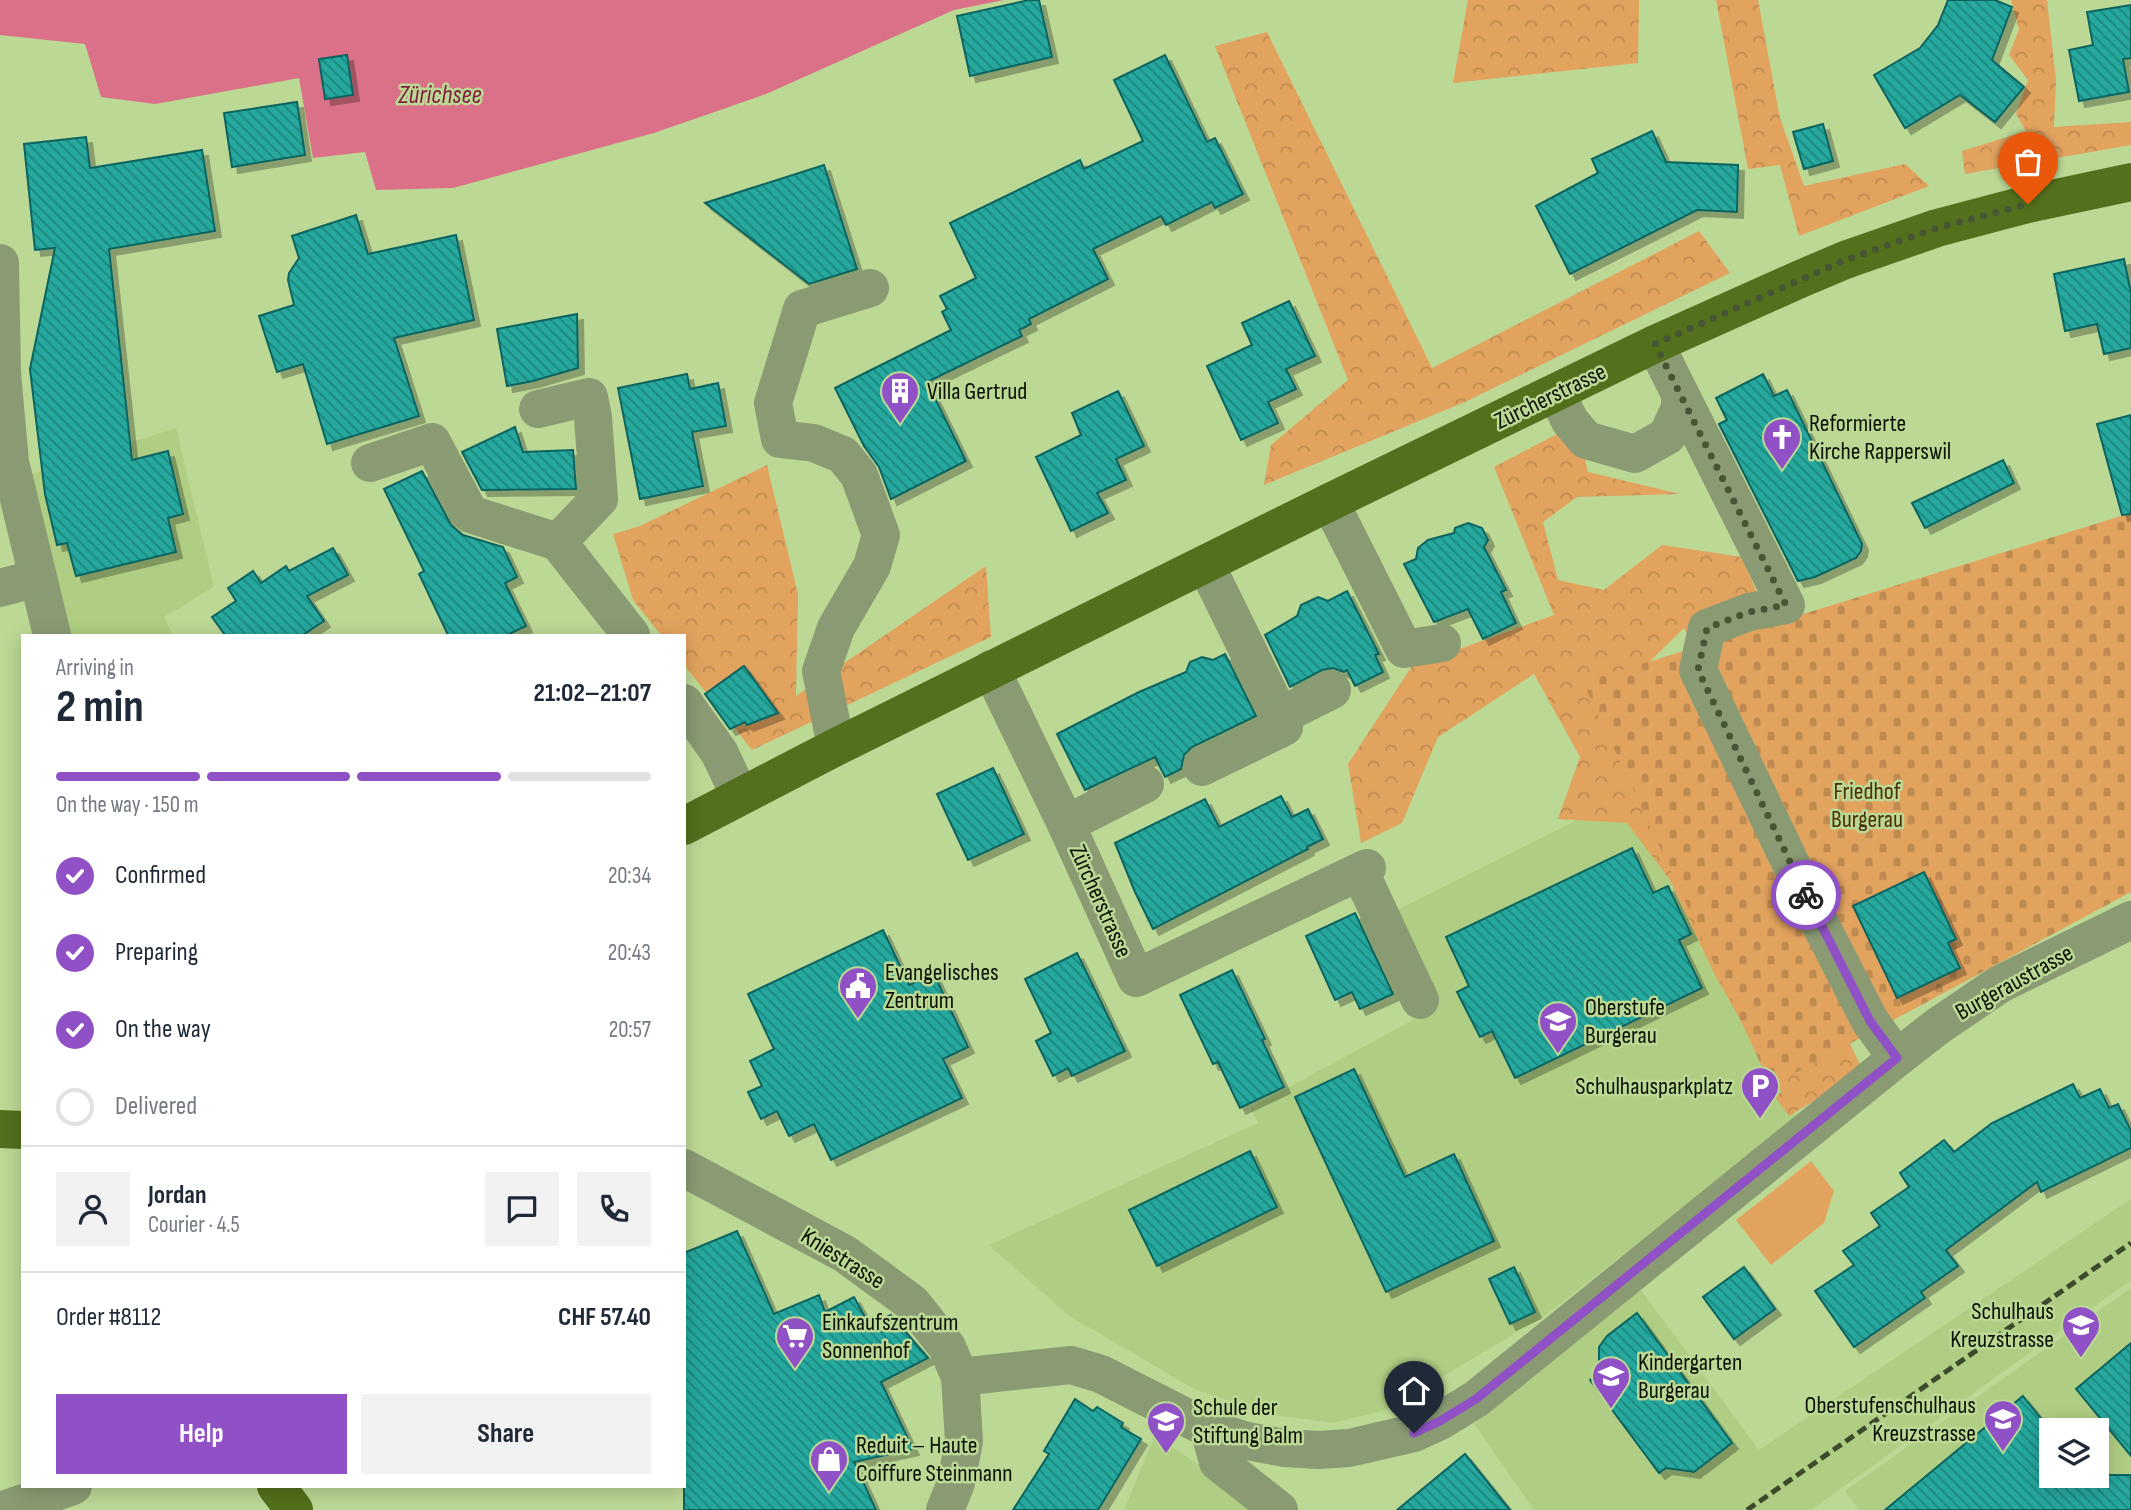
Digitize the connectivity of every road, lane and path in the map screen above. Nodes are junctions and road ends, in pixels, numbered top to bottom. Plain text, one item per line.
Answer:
1 (2129, 189) edge
2 (0, 262) edge
3 (870, 288) dead end
4 (1655, 344) junction
5 (1556, 393) junction
6 (1680, 394) junction
7 (538, 409) dead end
8 (370, 463) dead end
9 (1330, 502) junction
10 (558, 542) junction
11 (1206, 565) junction
12 (38, 578) junction
13 (0, 587) edge
14 (52, 634) edge
15 (630, 634) edge
16 (1442, 643) dead end
17 (991, 669) junction
18 (1332, 690) dead end
19 (686, 706) edge
20 (1280, 716) junction
21 (836, 747) junction
22 (1202, 767) dead end
23 (1146, 784) dead end
24 (740, 796) junction
25 (1066, 824) junction
26 (686, 825) edge
27 (2131, 920) edge
28 (1420, 1000) dead end
29 (1897, 1058) junction
30 (0, 1129) edge
31 (21, 1130) edge
32 (686, 1169) edge
33 (960, 1377) junction
34 (1209, 1429) junction
35 (67, 1488) edge
36 (278, 1488) edge
37 (3, 1510) edge
38 (294, 1510) edge
39 (945, 1510) edge
40 (1279, 1510) edge

1 - 4 main road, Zürcherstrasse
2 - 12 street
3 - 21 street
4 - 5 main road, Zürcherstrasse
4 - 6 street
5 - 6 street
5 - 9 main road, Zürcherstrasse
6 - 29 street
7 - 10 street
8 - 10 street
9 - 11 main road, Zürcherstrasse
9 - 16 street
10 - 15 street
11 - 17 main road, Zürcherstrasse
11 - 20 street
12 - 13 street
12 - 14 street
17 - 21 main road, Zürcherstrasse
17 - 25 street, Zürcherstrasse
18 - 20 street
19 - 24 street
20 - 22 street
21 - 24 main road, Zürcherstrasse
23 - 25 street
24 - 26 main road, Zürcherstrasse
25 - 28 street, Zürcherstrasse
27 - 29 street, Burgeraustrasse
29 - 34 street, Burgeraustrasse
30 - 31 main road
32 - 33 street, Kniestrasse
33 - 34 street, Burgeraustrasse
33 - 39 street, Kniestrasse
34 - 40 street
35 - 37 street
36 - 38 main road

